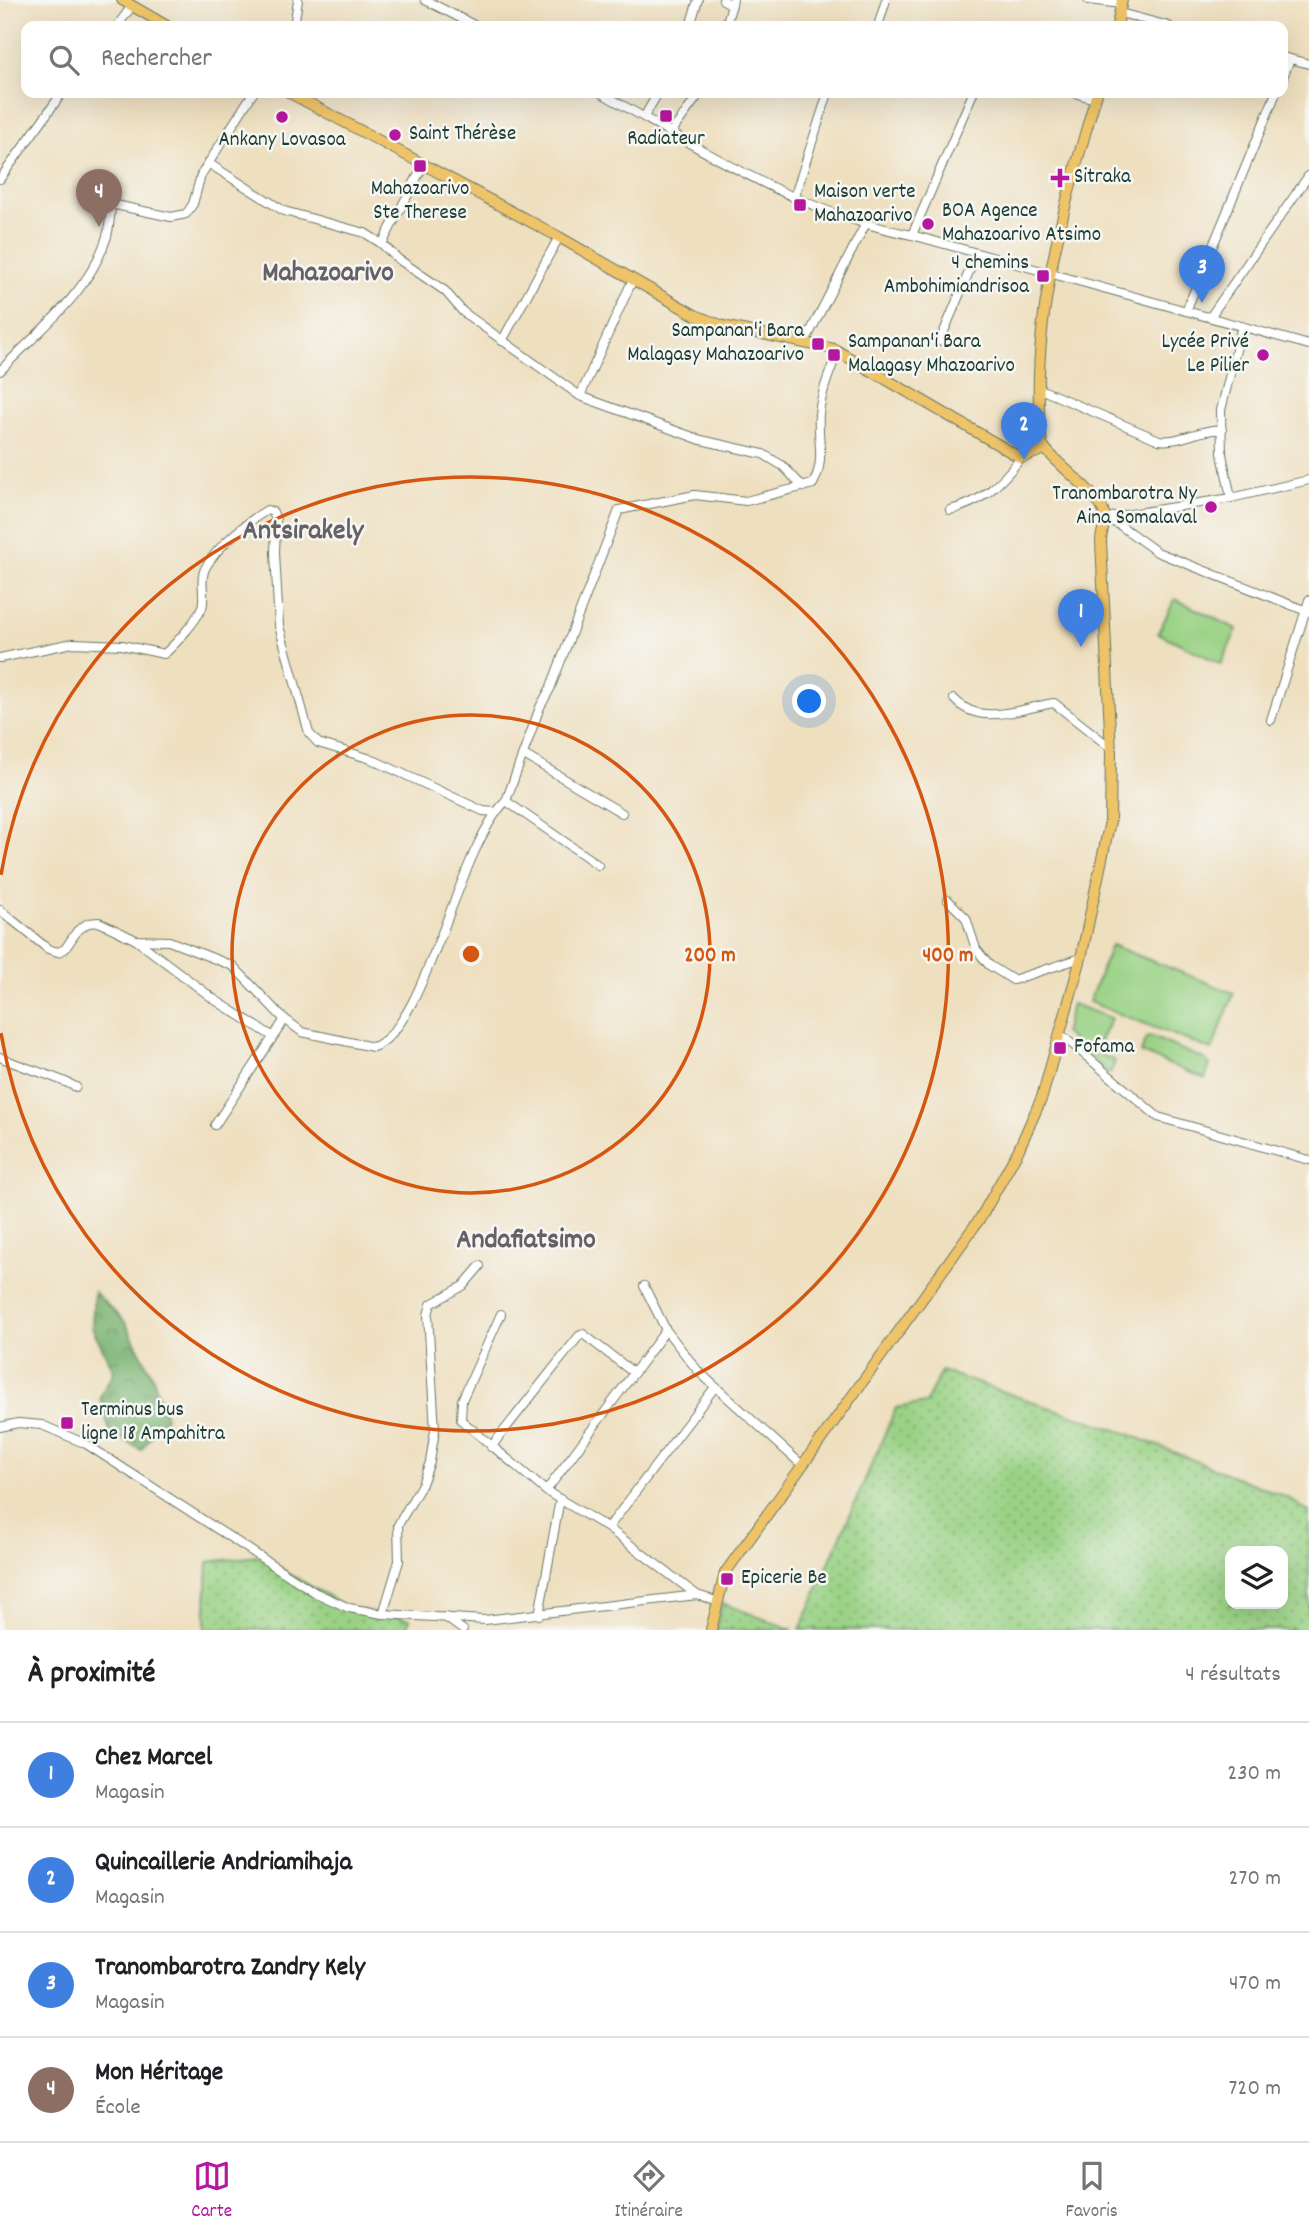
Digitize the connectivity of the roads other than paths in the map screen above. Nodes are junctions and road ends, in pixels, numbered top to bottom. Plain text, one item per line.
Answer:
1 (298, 0) edge
2 (425, 0) edge
3 (698, 0) edge
4 (723, 0) edge
5 (886, 0) edge
6 (1088, 0) edge
7 (127, 3) edge
8 (732, 3) edge
9 (1121, 6) edge
10 (119, 21) edge
11 (158, 21) edge
12 (294, 21) edge
13 (466, 21) edge
14 (692, 21) edge
15 (727, 21) edge
16 (880, 21) edge
17 (1158, 21) edge
18 (1288, 59) edge
19 (1309, 64) edge
20 (58, 98) edge
21 (250, 98) edge
22 (299, 98) edge
23 (610, 98) edge
24 (655, 98) edge
25 (696, 98) edge
26 (826, 98) edge
27 (970, 98) edge
28 (1095, 98) edge
29 (1274, 98) edge
30 (644, 117) junction
31 (670, 134) junction
32 (208, 163) junction
33 (424, 164) junction
34 (1309, 176) edge
35 (0, 179) edge
36 (794, 198) junction
37 (865, 225) junction
38 (912, 235) junction
39 (559, 237) junction
40 (382, 244) junction
41 (976, 255) junction
42 (1052, 275) junction
43 (633, 279) junction
44 (1186, 311) junction
45 (1210, 317) junction
46 (1242, 326) junction
47 (502, 341) junction
48 (940, 341) dead end
49 (804, 344) junction
50 (1309, 345) edge
51 (838, 351) junction
52 (0, 371) edge
53 (1040, 389) junction
54 (580, 396) junction
55 (1222, 430) junction
56 (1045, 449) junction
57 (1021, 457) junction
58 (1309, 481) edge
59 (803, 487) junction
60 (1231, 498) junction
61 (950, 510) dead end
62 (1105, 518) junction
63 (1309, 600) edge
64 (1307, 611) edge
65 (0, 658) edge
66 (954, 699) dead end
67 (1271, 720) dead end
68 (1111, 748) junction
69 (524, 755) junction
70 (506, 801) junction
71 (495, 812) junction
72 (622, 813) dead end
73 (598, 865) dead end
74 (948, 900) dead end
75 (0, 910) edge
76 (135, 940) junction
77 (1081, 958) junction
78 (285, 1019) junction
79 (1059, 1033) junction
80 (272, 1035) junction
81 (0, 1057) edge
82 (76, 1087) dead end
83 (215, 1125) dead end
84 (1309, 1160) edge
85 (480, 1266) dead end
86 (644, 1286) dead end
87 (501, 1314) dead end
88 (666, 1330) junction
89 (634, 1373) junction
90 (715, 1387) junction
91 (0, 1427) edge
92 (491, 1447) junction
93 (802, 1465) junction
94 (546, 1491) junction
95 (560, 1499) junction
96 (608, 1528) junction
97 (697, 1595) junction
98 (716, 1601) junction
99 (383, 1614) junction
100 (539, 1615) junction
101 (446, 1617) junction
102 (463, 1630) edge
103 (711, 1630) edge

1 - 12 street
2 - 13 street
3 - 14 street
4 - 8 street
5 - 16 street
6 - 9 street
7 - 10 street
7 - 11 main road
8 - 15 street
9 - 17 street
18 - 19 street
20 - 35 street
21 - 32 street
22 - 33 main road
23 - 30 street
24 - 30 street
25 - 31 street
26 - 36 street
27 - 38 street
28 - 42 main road
29 - 44 street
30 - 31 street
31 - 36 street
32 - 40 street
32 - 52 street
33 - 39 main road
33 - 40 street
34 - 45 street
36 - 37 street
37 - 38 street
37 - 49 street
38 - 41 street
39 - 43 main road
39 - 47 street
40 - 47 street
41 - 42 street
41 - 48 street
42 - 44 street
42 - 53 main road
43 - 49 main road
43 - 54 street
44 - 45 street
45 - 46 street
46 - 50 street
46 - 55 street
47 - 54 street
49 - 51 main road
51 - 57 main road
51 - 59 street
53 - 55 street
53 - 56 main road
54 - 59 street
55 - 60 street
56 - 57 main road
56 - 62 main road
57 - 61 street
58 - 60 street
59 - 69 street
60 - 62 street
62 - 64 street
62 - 68 main road
63 - 64 street
64 - 67 street
65 - 71 street
66 - 68 street
68 - 77 main road
69 - 70 street
69 - 72 street
70 - 71 street
70 - 73 street
71 - 78 street
74 - 77 street
75 - 76 street
76 - 78 street
76 - 80 street
77 - 79 main road
78 - 80 street
79 - 84 street
79 - 93 main road
80 - 83 street
81 - 82 street
85 - 99 street
86 - 88 street
87 - 92 street
88 - 89 street
88 - 90 street
89 - 92 street
89 - 94 street
90 - 93 street
90 - 96 street
91 - 99 street
92 - 94 street
93 - 98 main road
94 - 95 street
95 - 96 street
95 - 100 street
96 - 97 street
97 - 98 street
97 - 100 street
98 - 103 main road
99 - 101 street
100 - 101 street
101 - 102 street

